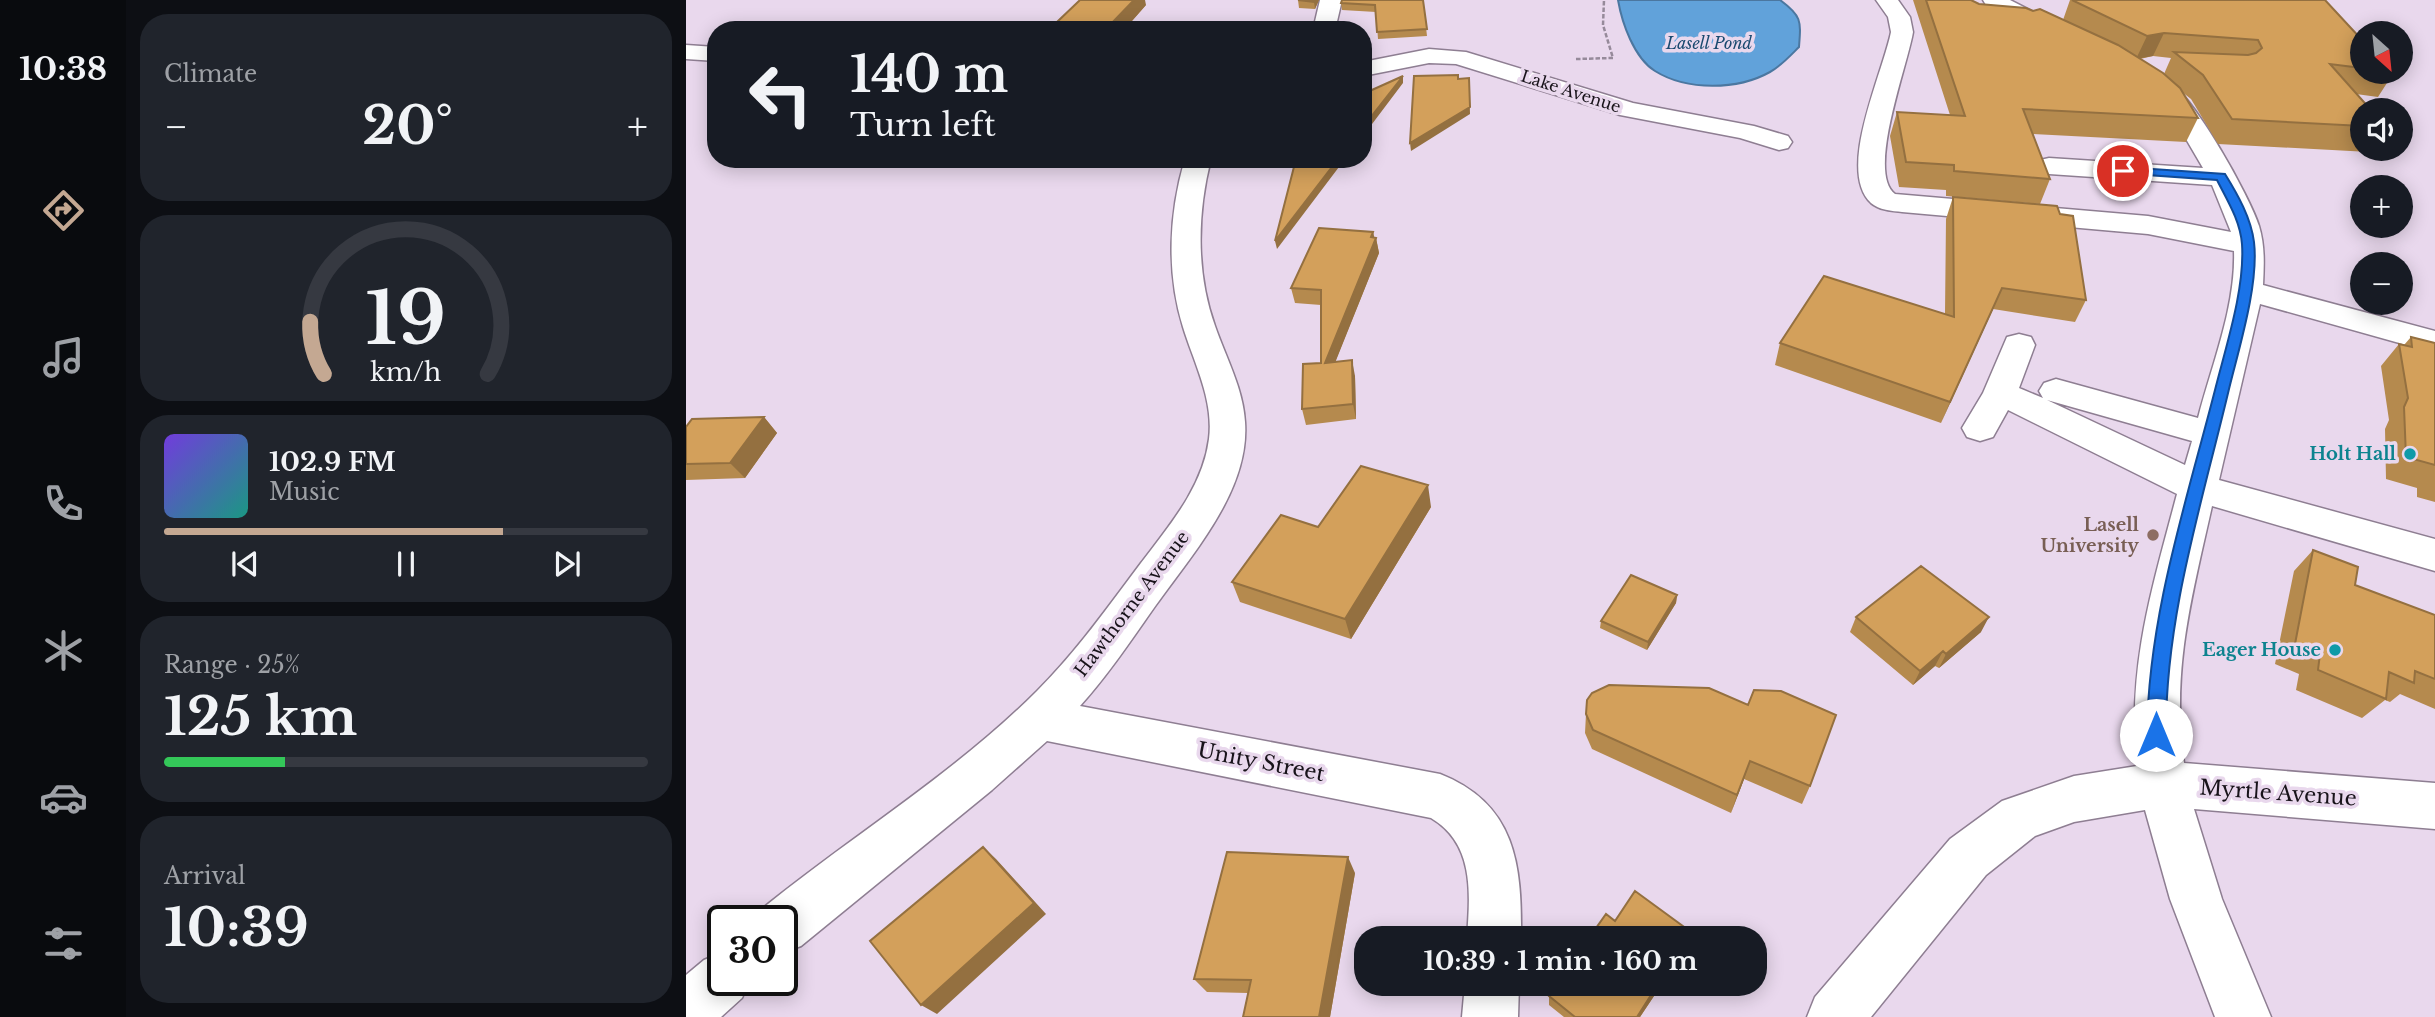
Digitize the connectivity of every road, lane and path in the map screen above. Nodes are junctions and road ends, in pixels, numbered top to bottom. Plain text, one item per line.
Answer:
1 (1331, 0) edge
2 (1604, 0) edge
3 (1887, 0) edge
4 (1994, 0) edge
5 (1326, 21) edge
6 (2081, 45) edge
7 (686, 52) edge
8 (707, 53) edge
9 (1573, 59) dead end
10 (1372, 67) edge
11 (2150, 68) edge
12 (1779, 142) dead end
13 (2049, 166) dead end
14 (1196, 168) edge
15 (2221, 177) junction
16 (2248, 245) junction
17 (2245, 290) junction
18 (2435, 342) edge
19 (2019, 345) dead end
20 (2056, 391) dead end
21 (2000, 393) junction
22 (1980, 428) dead end
23 (2211, 434) junction
24 (2198, 488) junction
25 (2435, 555) edge
26 (1039, 719) junction
27 (2163, 784) junction
28 (2435, 806) edge
29 (798, 915) edge
30 (1495, 926) edge
31 (707, 993) edge
32 (1491, 996) edge
33 (686, 1011) edge
34 (1490, 1017) edge
35 (1835, 1017) edge
36 (2243, 1017) edge

1 - 5 street
2 - 9 path
3 - 16 street
4 - 6 street
7 - 8 street
10 - 12 street, Lake Avenue
11 - 15 street
13 - 15 street
14 - 26 street, Hawthorne Avenue
15 - 16 street
16 - 17 street
17 - 18 street
17 - 23 street
19 - 21 street
20 - 23 street
21 - 22 street
21 - 24 street
23 - 24 street
24 - 25 street
24 - 27 street
26 - 29 street, Hawthorne Avenue
26 - 30 street, Unity Street
27 - 28 street, Myrtle Avenue
27 - 35 street, Myrtle Avenue
27 - 36 street
31 - 33 street
32 - 34 street

